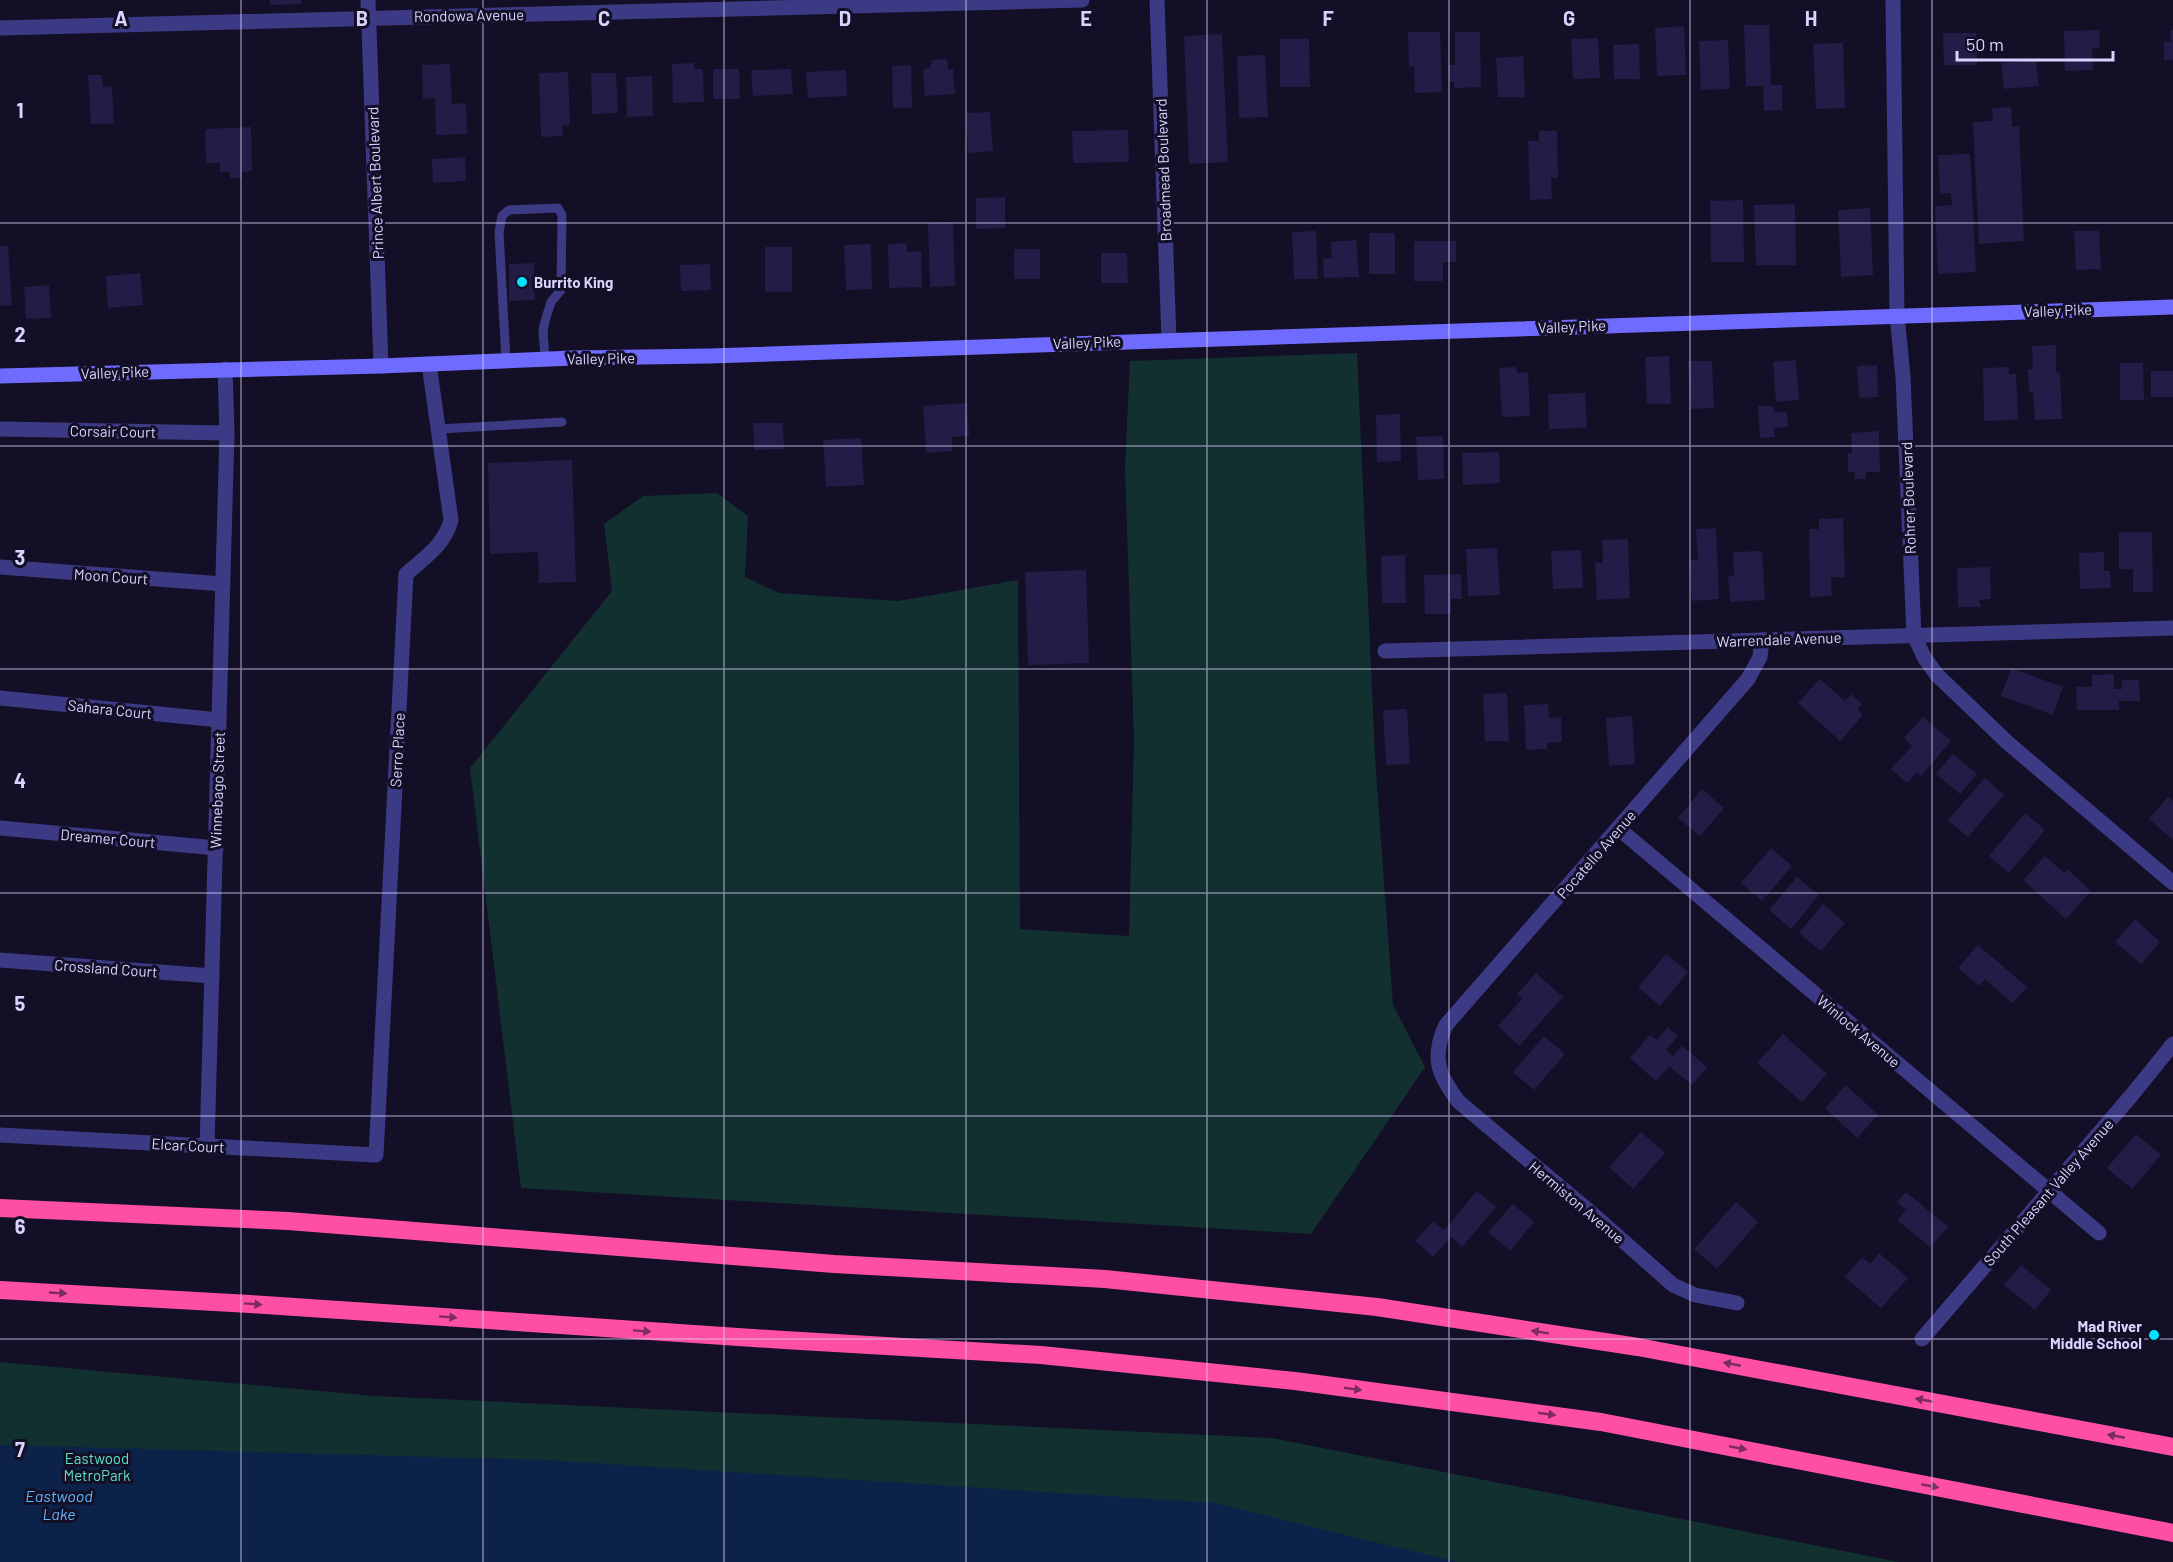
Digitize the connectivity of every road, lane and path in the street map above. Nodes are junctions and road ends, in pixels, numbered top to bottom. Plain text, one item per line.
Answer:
1 (368, 0) edge
2 (1082, 0) edge
3 (1157, 0) edge
4 (1893, 0) edge
5 (369, 18) junction
6 (0, 27) edge
7 (2173, 307) edge
8 (1897, 315) junction
9 (1169, 340) junction
10 (545, 359) junction
11 (506, 361) junction
12 (429, 364) junction
13 (381, 366) junction
14 (225, 369) junction
15 (0, 376) edge
16 (562, 422) dead end
17 (0, 429) edge
18 (439, 429) junction
19 (227, 433) junction
20 (0, 567) edge
21 (223, 584) junction
22 (2173, 628) edge
23 (1914, 635) junction
24 (1762, 640) junction
25 (1385, 651) dead end
26 (0, 698) edge
27 (219, 720) junction
28 (0, 828) edge
29 (1618, 828) junction
30 (216, 848) junction
31 (2173, 884) edge
32 (0, 960) edge
33 (212, 976) junction
34 (2173, 1044) edge
35 (1439, 1069) joint
36 (0, 1135) edge
37 (207, 1146) junction
38 (376, 1155) joint
39 (2049, 1191) junction
40 (0, 1208) edge
41 (2099, 1233) dead end
42 (0, 1290) edge
43 (1737, 1302) dead end
44 (1922, 1339) dead end
45 (2173, 1447) edge
46 (2173, 1533) edge

1 - 5 street, Prince Albert Boulevard
2 - 5 street, Rondowa Avenue
3 - 9 street, Broadmead Boulevard
4 - 8 street, Rohrer Boulevard
5 - 6 street, Rondowa Avenue
5 - 13 street, Prince Albert Boulevard
7 - 8 street, Valley Pike
8 - 9 street, Valley Pike
8 - 23 street, Rohrer Boulevard
9 - 10 street, Valley Pike
10 - 11 street, Valley Pike
10 - 11 lane
11 - 12 street, Valley Pike
12 - 13 street, Valley Pike
12 - 18 street, Serro Place
13 - 14 street, Valley Pike
14 - 15 street, Valley Pike
14 - 19 street, Winnebago Street
16 - 18 lane
17 - 19 street, Corsair Court
18 - 38 street, Serro Place
19 - 21 street, Winnebago Street
20 - 21 street, Moon Court
21 - 27 street, Winnebago Street
22 - 23 street, Warrendale Avenue
23 - 24 street, Warrendale Avenue
23 - 31 street, Rohrer Boulevard
24 - 25 street, Warrendale Avenue
24 - 29 street, Pocatello Avenue
26 - 27 street, Sahara Court
27 - 30 street, Winnebago Street
28 - 30 street, Dreamer Court
29 - 35 street, Pocatello Avenue
29 - 39 street, Winlock Avenue
30 - 33 street, Winnebago Street
32 - 33 street, Crossland Court
33 - 37 street, Winnebago Street
34 - 39 street, South Pleasant Valley Avenue
35 - 43 street, Hermiston Avenue
36 - 37 street, Elcar Court
37 - 38 street, Elcar Court
39 - 41 street, Winlock Avenue
39 - 44 street, South Pleasant Valley Avenue
45 -> 40 highway
42 -> 46 highway

